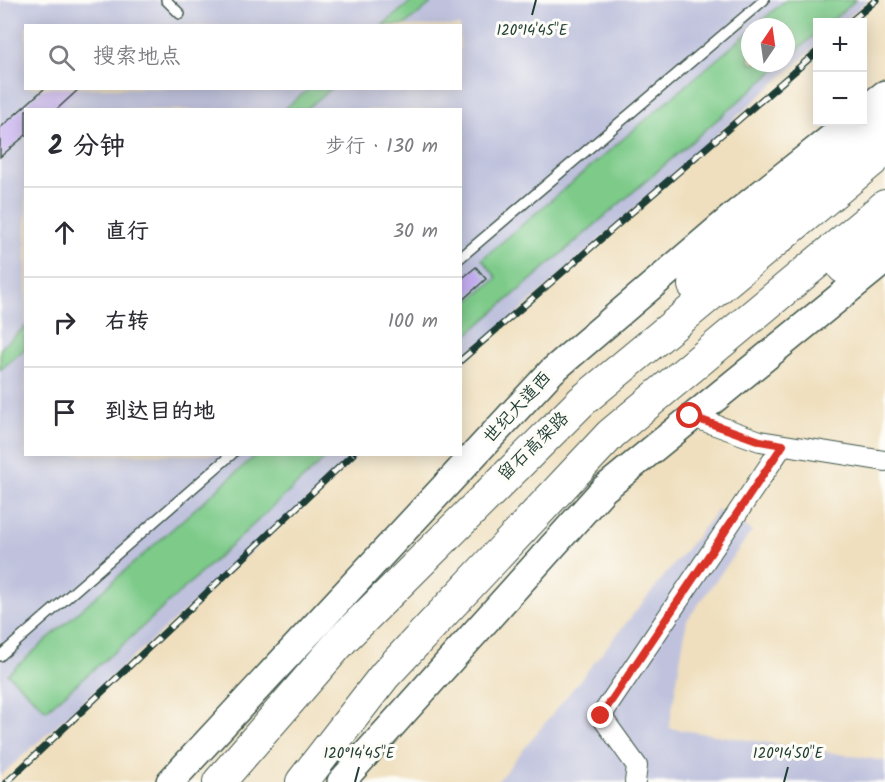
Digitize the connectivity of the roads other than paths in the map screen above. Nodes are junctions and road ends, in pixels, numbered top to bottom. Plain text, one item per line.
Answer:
1 (166, 0) edge
2 (764, 0) edge
3 (180, 14) dead end
4 (885, 94) edge
5 (867, 108) edge
6 (885, 123) edge
7 (846, 126) edge
8 (885, 150) edge
9 (885, 206) edge
10 (885, 235) edge
11 (462, 256) edge
12 (885, 260) edge
13 (582, 401) junction
14 (690, 416) junction
15 (611, 435) junction
16 (783, 445) junction
17 (230, 456) edge
18 (885, 461) edge
19 (0, 656) edge
20 (170, 782) edge
21 (219, 782) edge
22 (302, 782) edge
23 (341, 782) edge
24 (635, 782) edge

1 - 3 lane
2 - 11 lane
4 - 5 main road
6 - 13 highway
7 - 20 main road, 世纪大道西
8 - 13 highway, 留石高架路
9 - 15 highway
10 - 15 highway
12 - 14 main road
13 - 21 highway, 留石高架路
14 - 16 street
14 - 23 main road
15 - 22 highway
16 - 18 street
16 - 24 street
17 - 19 lane

